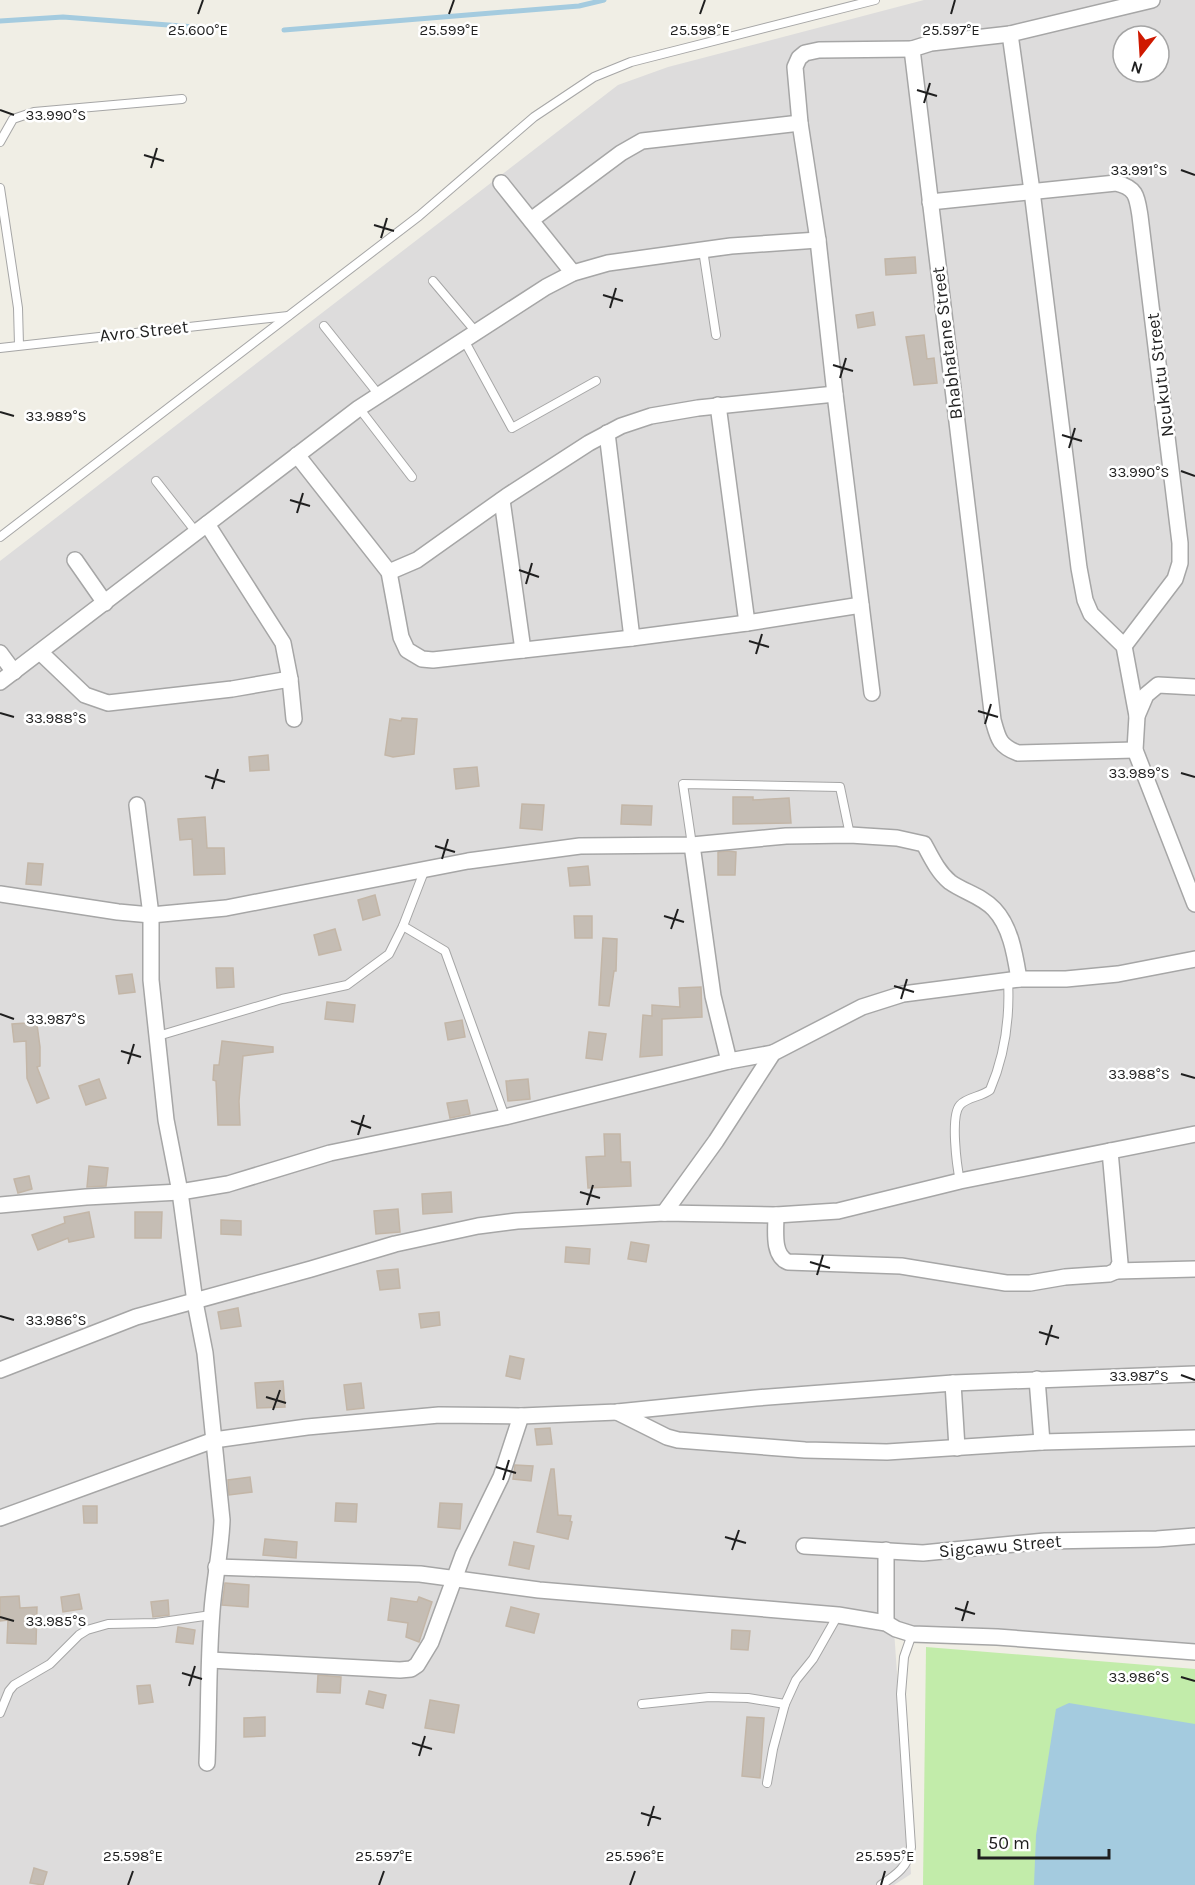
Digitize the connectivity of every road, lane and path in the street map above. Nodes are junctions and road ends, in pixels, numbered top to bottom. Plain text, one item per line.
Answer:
1 (875, 0) edge
2 (1152, 0) edge
3 (1010, 34) junction
4 (912, 49) junction
5 (182, 99) dead end
6 (800, 123) junction
7 (0, 142) edge
8 (501, 183) dead end
9 (0, 188) edge
10 (1032, 191) junction
11 (930, 202) junction
12 (531, 220) junction
13 (818, 240) junction
14 (703, 250) junction
15 (573, 273) junction
16 (434, 281) dead end
17 (288, 315) junction
18 (324, 326) dead end
19 (716, 335) dead end
20 (470, 336) junction
21 (19, 345) junction
22 (0, 348) edge
23 (596, 381) dead end
24 (835, 394) junction
25 (379, 395) junction
26 (718, 405) junction
27 (359, 408) junction
28 (607, 434) junction
29 (297, 455) junction
30 (412, 477) dead end
31 (156, 481) dead end
32 (502, 500) junction
33 (201, 528) junction
34 (0, 537) edge
35 (75, 560) dead end
36 (389, 572) junction
37 (105, 603) junction
38 (861, 605) junction
39 (747, 623) junction
40 (632, 638) junction
41 (1124, 646) junction
42 (523, 651) junction
43 (40, 652) junction
44 (0, 653) edge
45 (14, 672) junction
46 (290, 680) junction
47 (0, 682) edge
48 (1195, 687) edge
49 (872, 693) dead end
50 (1137, 716) junction
51 (294, 719) dead end
52 (1135, 750) junction
53 (137, 805) dead end
54 (850, 835) junction
55 (692, 846) junction
56 (425, 869) junction
57 (0, 894) edge
58 (1195, 904) edge
59 (151, 915) junction
60 (404, 926) junction
61 (1195, 960) edge
62 (1013, 979) junction
63 (158, 1036) junction
64 (773, 1053) junction
65 (729, 1061) junction
66 (505, 1118) junction
67 (1195, 1134) edge
68 (1110, 1151) junction
69 (960, 1181) junction
70 (180, 1192) junction
71 (0, 1205) edge
72 (664, 1213) junction
73 (776, 1215) junction
74 (1195, 1269) edge
75 (1116, 1271) junction
76 (195, 1302) junction
77 (0, 1370) edge
78 (1195, 1374) edge
79 (1037, 1379) junction
80 (953, 1383) junction
81 (617, 1412) junction
82 (521, 1416) junction
83 (1195, 1438) edge
84 (214, 1440) junction
85 (1042, 1442) junction
86 (957, 1448) junction
87 (0, 1518) edge
88 (1195, 1536) edge
89 (804, 1546) dead end
90 (886, 1550) junction
91 (216, 1567) junction
92 (454, 1578) junction
93 (211, 1615) junction
94 (838, 1615) junction
95 (886, 1623) junction
96 (912, 1634) junction
97 (1195, 1652) edge
98 (210, 1660) junction
99 (642, 1704) dead end
100 (785, 1704) junction
101 (0, 1713) edge
102 (207, 1763) dead end
103 (767, 1783) dead end
104 (880, 1885) edge

1 - 17 lane
2 - 3 street
3 - 4 street
3 - 10 street
4 - 6 street
4 - 11 street, Bhabhatane Street
5 - 7 lane
6 - 12 street
6 - 13 street
8 - 12 street
9 - 21 lane
10 - 11 street, Ncukutu Street
10 - 41 street
10 - 41 street, Ncukutu Street
11 - 52 street, Bhabhatane Street
12 - 15 street
13 - 14 street
13 - 24 street
14 - 15 street
14 - 19 lane
15 - 20 street
16 - 20 lane
17 - 21 lane, Avro Street
17 - 34 lane
18 - 25 lane
20 - 23 lane
20 - 25 street
21 - 22 lane, Avro Street
24 - 26 street
24 - 38 street
25 - 27 street
26 - 28 street
26 - 39 street
27 - 29 street
27 - 30 lane
28 - 32 street
28 - 40 street
29 - 33 street
29 - 36 street
31 - 33 lane
32 - 36 street
32 - 42 street
33 - 37 street
33 - 46 street
35 - 37 street
36 - 42 street
37 - 43 street
38 - 39 street
38 - 49 street
39 - 40 street
40 - 42 street
41 - 50 street
43 - 45 street
43 - 46 street
44 - 45 street
45 - 47 street
46 - 51 street
48 - 50 street
50 - 52 street
52 - 58 street
53 - 59 street
54 - 55 street
54 - 55 lane
54 - 62 street
55 - 56 street
55 - 65 street
56 - 59 street
56 - 60 lane
57 - 59 street
59 - 63 street
60 - 63 lane
60 - 66 lane
61 - 62 street
62 - 64 street
62 - 69 lane
63 - 70 street
64 - 65 street
64 - 72 street
65 - 66 street
66 - 70 street
67 - 68 street
68 - 69 street
68 - 75 street
69 - 73 street
70 - 71 street
70 - 76 street
72 - 73 street
72 - 76 street
73 - 75 street
74 - 75 street
76 - 77 street
76 - 84 street
78 - 79 street
79 - 80 street
79 - 85 street
80 - 81 street
80 - 86 street
81 - 82 street
81 - 86 street
82 - 84 street
82 - 92 street
83 - 85 street
84 - 87 street
84 - 91 street
85 - 86 street
88 - 90 street, Sigcawu Street
89 - 90 street, Sigcawu Street
90 - 95 street
91 - 92 street
91 - 93 street
92 - 94 street
92 - 98 street
93 - 98 street
93 - 101 lane
94 - 95 street
94 - 100 lane
95 - 96 street
96 - 97 street
96 - 104 lane
98 - 102 street
99 - 100 lane
100 - 103 lane

